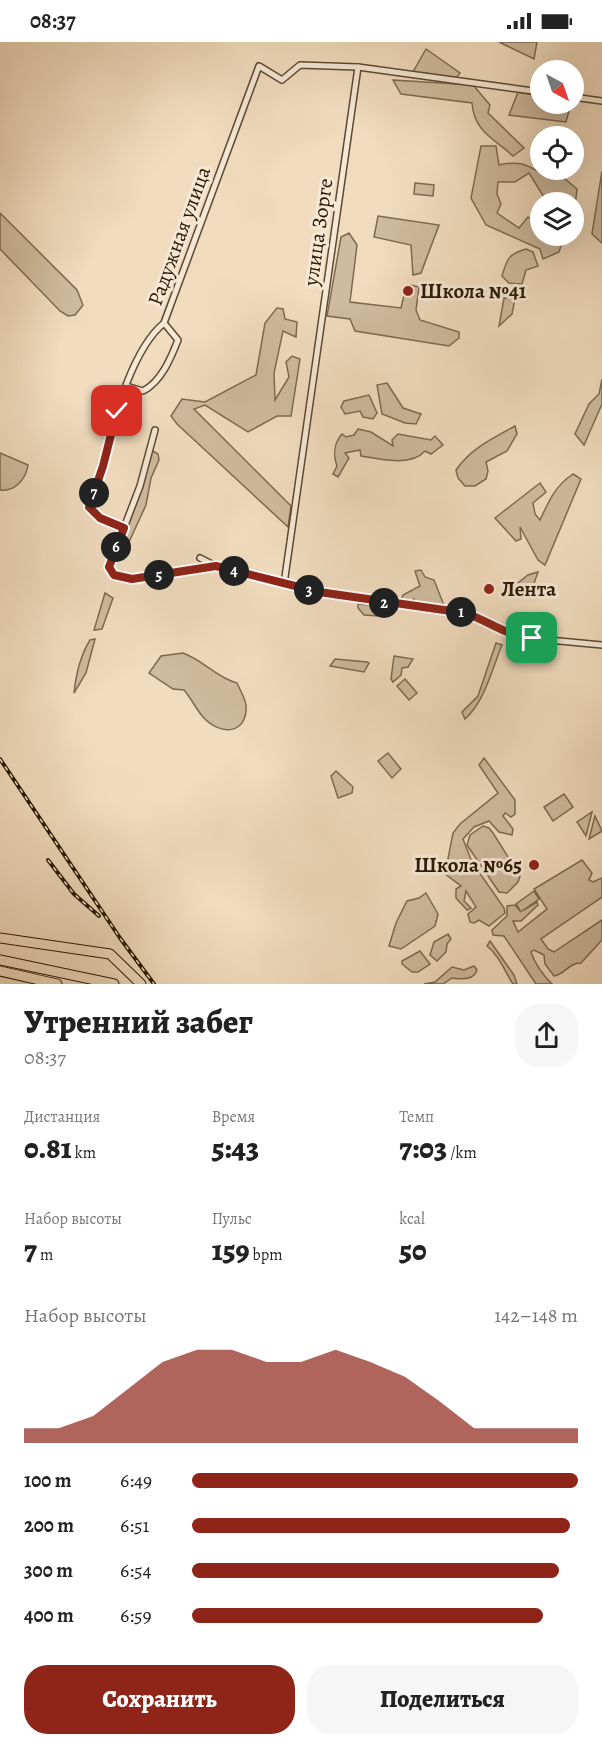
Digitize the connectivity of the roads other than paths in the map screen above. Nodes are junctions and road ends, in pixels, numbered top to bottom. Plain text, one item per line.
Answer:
1 (358, 67) junction
2 (530, 91) edge
3 (584, 99) edge
4 (602, 101) edge
5 (164, 323) junction
6 (126, 386) junction
7 (155, 430) dead end
8 (124, 528) junction
9 (200, 558) dead end
10 (216, 566) junction
11 (284, 584) junction
12 (602, 645) edge
13 (0, 938) edge
14 (0, 960) edge
15 (0, 971) edge
16 (57, 984) edge
17 (114, 984) edge
18 (141, 984) edge

1 - 2 street
1 - 5 street, Радужная улица
1 - 11 street, улица Зорге
3 - 4 street
5 - 6 street, Радужная улица
5 - 6 street
6 - 8 street, Радужная улица
7 - 8 street
8 - 10 street
9 - 10 street
10 - 11 street
11 - 12 street
13 - 18 highway
14 - 17 highway
15 - 16 highway

